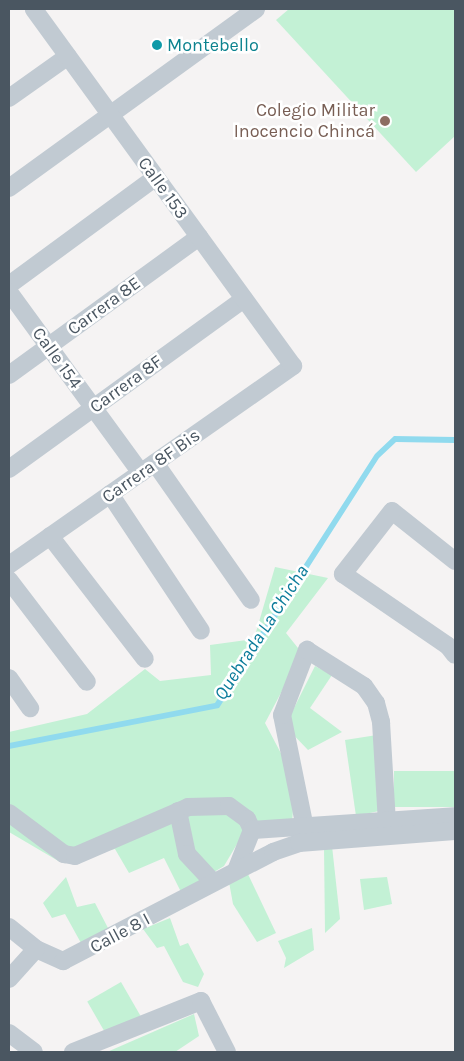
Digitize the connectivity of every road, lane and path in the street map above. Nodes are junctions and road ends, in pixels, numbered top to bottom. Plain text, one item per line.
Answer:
1 (34, 9) edge
2 (256, 9) edge
3 (68, 56) junction
4 (9, 98) edge
5 (110, 114) junction
6 (156, 177) junction
7 (9, 188) edge
8 (199, 237) junction
9 (9, 285) edge
10 (9, 292) edge
11 (244, 299) junction
12 (49, 346) junction
13 (293, 366) joint
14 (9, 376) edge
15 (94, 408) junction
16 (148, 468) junction
17 (9, 469) edge
18 (110, 494) junction
19 (50, 536) junction
20 (455, 561) edge
21 (9, 565) edge
22 (9, 580) edge
23 (251, 600) dead end
24 (201, 631) dead end
25 (455, 655) edge
26 (145, 659) dead end
27 (9, 678) edge
28 (87, 682) dead end
29 (30, 708) dead end
30 (178, 811) junction
31 (9, 813) edge
32 (455, 816) edge
33 (387, 822) junction
34 (305, 828) junction
35 (252, 830) junction
36 (455, 832) edge
37 (237, 868) junction
38 (213, 882) junction
39 (9, 927) edge
40 (36, 949) junction
41 (9, 978) edge
42 (9, 1033) edge
43 (34, 1052) edge
44 (73, 1052) edge
45 (227, 1052) edge

1 - 3 street, Calle 153
2 - 5 street
3 - 4 street
3 - 5 street, Calle 153
5 - 6 street, Calle 153
5 - 7 street
6 - 8 street, Calle 153
6 - 9 street
8 - 11 street, Calle 153
8 - 12 street, Carrera 8E
10 - 12 street, Calle 154
11 - 13 street, Calle 153
11 - 15 street, Carrera 8F
12 - 14 street, Carrera 8E
12 - 15 street, Calle 154
13 - 16 street, Carrera 8F Bis
15 - 16 street, Calle 154
15 - 17 street, Carrera 8F
16 - 18 street, Carrera 8F Bis
16 - 23 street, Calle 154
18 - 19 street, Carrera 8F Bis
18 - 24 street
19 - 21 street, Carrera 8F Bis
19 - 26 street
20 - 25 street
22 - 28 street
27 - 29 street
30 - 31 street
30 - 35 street
30 - 38 street
32 - 33 street
33 - 34 street
33 - 34 street
34 - 35 street
35 - 37 street
36 - 37 street, Calle 8 I
37 - 38 street, Calle 8 I
38 - 40 street, Calle 8 I
39 - 40 street, Calle 8 I
40 - 41 street
42 - 43 street
44 - 45 street

